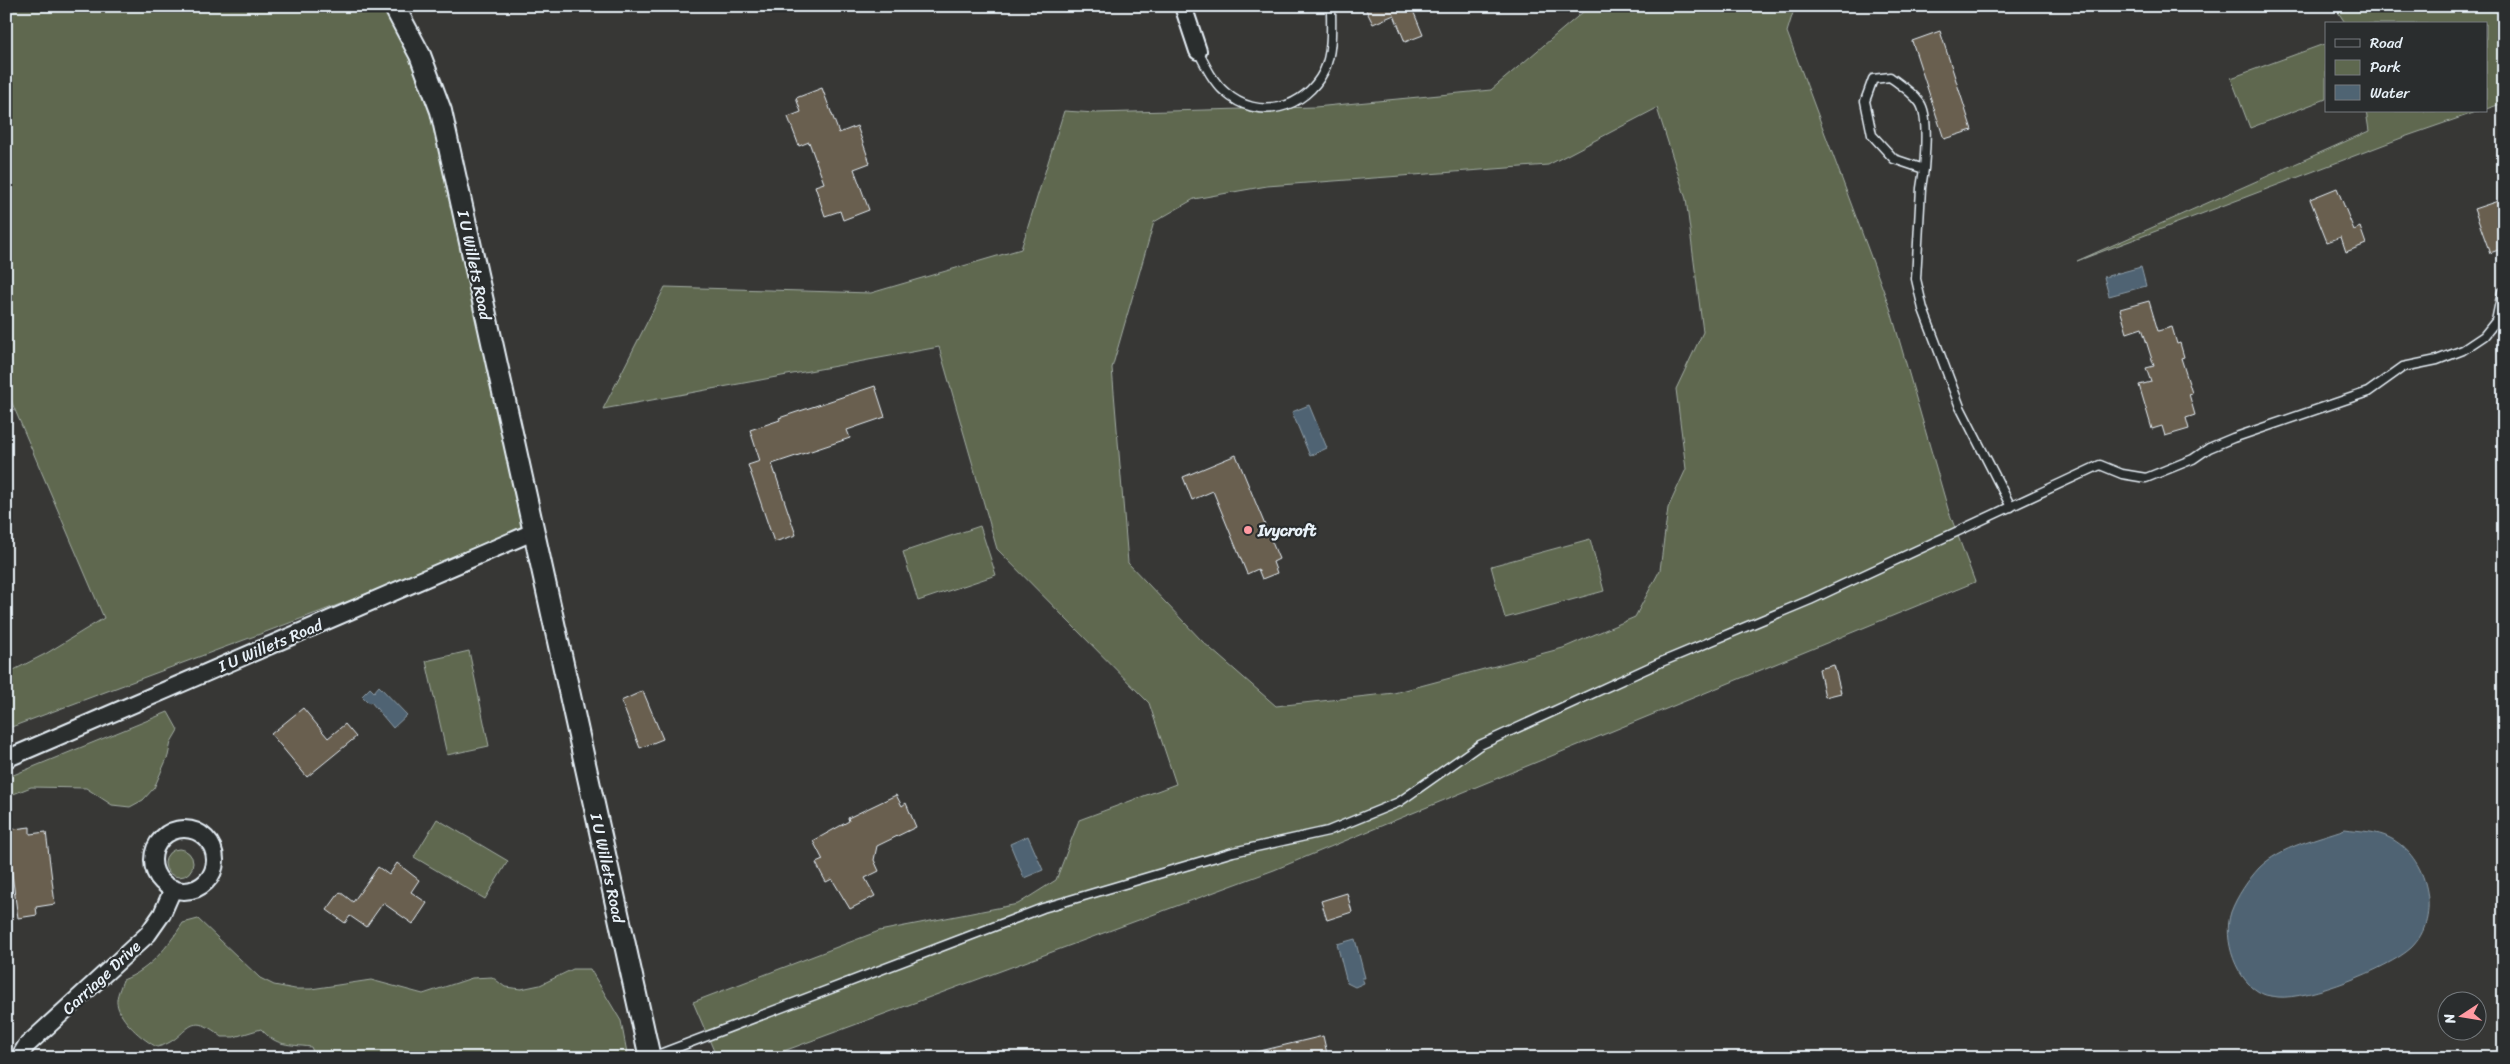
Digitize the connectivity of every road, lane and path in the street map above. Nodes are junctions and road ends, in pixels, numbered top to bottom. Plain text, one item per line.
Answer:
1 (394, 6) edge
2 (1183, 6) edge
3 (1331, 6) edge
4 (1198, 51) joint
5 (1924, 169) junction
6 (2502, 292) dead end
7 (2010, 507) junction
8 (533, 532) junction
9 (6, 759) edge
10 (172, 889) dead end
11 (20, 1058) edge
12 (650, 1058) edge

1 - 8 street, I U Willets Road
2 - 4 street
3 - 4 lane
5 - 5 lane
5 - 7 lane
6 - 7 lane
7 - 12 lane
8 - 9 street, I U Willets Road
8 - 12 street, I U Willets Road
10 - 11 street, Carriage Drive

